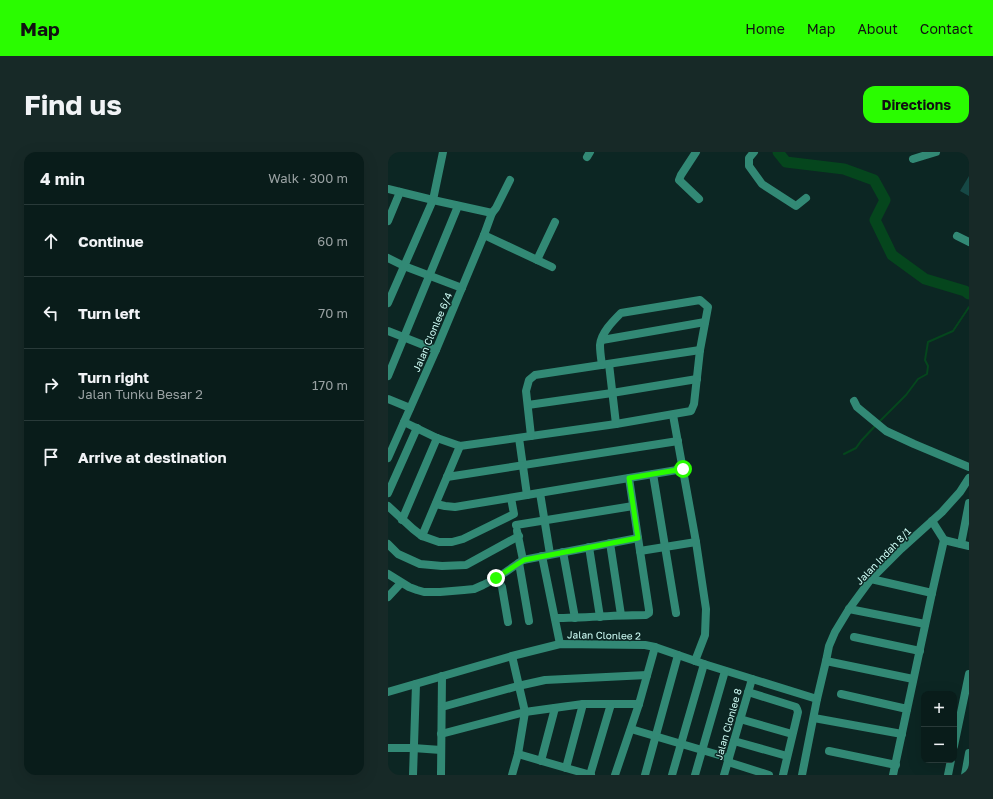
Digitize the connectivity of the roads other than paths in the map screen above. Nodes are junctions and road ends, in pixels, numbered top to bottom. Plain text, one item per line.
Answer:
1 (443, 152) edge
2 (696, 152) edge
3 (754, 152) edge
4 (936, 152) edge
5 (912, 159) dead end
6 (510, 180) dead end
7 (388, 189) edge
8 (400, 192) junction
9 (806, 198) dead end
10 (699, 199) dead end
11 (433, 200) junction
12 (458, 206) junction
13 (492, 213) junction
14 (388, 221) edge
15 (555, 222) dead end
16 (484, 235) junction
17 (957, 236) dead end
18 (969, 242) edge
19 (388, 258) edge
20 (537, 260) junction
21 (404, 266) junction
22 (552, 267) dead end
23 (430, 275) junction
24 (462, 288) junction
25 (388, 302) edge
26 (705, 322) junction
27 (388, 331) edge
28 (404, 338) junction
29 (602, 340) junction
30 (436, 350) junction
31 (700, 350) junction
32 (605, 364) junction
33 (388, 376) edge
34 (697, 379) junction
35 (612, 393) junction
36 (388, 399) edge
37 (854, 402) dead end
38 (528, 405) junction
39 (410, 408) junction
40 (673, 415) junction
41 (404, 422) junction
42 (616, 424) junction
43 (417, 428) junction
44 (531, 436) junction
45 (438, 438) junction
46 (519, 438) junction
47 (678, 441) junction
48 (460, 446) junction
49 (388, 458) edge
50 (523, 465) junction
51 (969, 467) edge
52 (683, 469) junction
53 (653, 474) junction
54 (447, 477) junction
55 (629, 478) junction
56 (969, 478) edge
57 (388, 493) edge
58 (540, 493) junction
59 (527, 495) junction
60 (511, 498) junction
61 (969, 503) edge
62 (436, 504) junction
63 (388, 506) edge
64 (633, 506) junction
65 (514, 514) junction
66 (402, 520) junction
67 (544, 520) junction
68 (932, 521) junction
69 (516, 525) junction
70 (422, 536) junction
71 (518, 536) junction
72 (638, 538) junction
73 (944, 540) junction
74 (696, 542) junction
75 (610, 543) junction
76 (388, 544) edge
77 (965, 545) edge
78 (589, 547) junction
79 (665, 547) junction
80 (640, 551) junction
81 (563, 552) junction
82 (546, 555) junction
83 (521, 561) junction
84 (388, 574) edge
85 (496, 578) junction
86 (871, 579) junction
87 (401, 583) junction
88 (932, 593) junction
89 (388, 596) edge
90 (849, 609) junction
91 (676, 613) dead end
92 (621, 615) junction
93 (600, 617) junction
94 (555, 618) junction
95 (574, 618) junction
96 (529, 621) dead end
97 (508, 622) dead end
98 (925, 624) junction
99 (854, 637) dead end
100 (560, 644) junction
101 (655, 647) junction
102 (920, 651) junction
103 (678, 655) junction
104 (512, 656) junction
105 (695, 661) junction
106 (826, 661) junction
107 (704, 664) junction
108 (725, 671) junction
109 (969, 674) edge
110 (647, 675) junction
111 (442, 676) junction
112 (913, 678) junction
113 (752, 679) junction
114 (416, 684) junction
115 (518, 686) junction
116 (388, 692) edge
117 (748, 692) junction
118 (841, 694) dead end
119 (817, 699) junction
120 (583, 704) junction
121 (611, 704) junction
122 (639, 704) junction
123 (442, 708) junction
124 (555, 708) junction
125 (907, 709) junction
126 (526, 712) junction
127 (814, 718) junction
128 (740, 719) junction
129 (631, 728) junction
130 (957, 732) edge
131 (441, 734) junction
132 (792, 734) junction
133 (902, 734) junction
134 (655, 735) junction
135 (734, 741) junction
136 (681, 744) junction
137 (388, 748) edge
138 (413, 748) junction
139 (441, 750) junction
140 (702, 750) junction
141 (829, 751) dead end
142 (518, 754) junction
143 (969, 754) edge
144 (787, 756) junction
145 (728, 760) junction
146 (541, 761) junction
147 (950, 763) edge
148 (896, 765) junction
149 (566, 768) junction
150 (967, 769) edge
151 (413, 775) edge
152 (441, 775) edge
153 (512, 775) edge
154 (590, 775) edge
155 (615, 775) edge
156 (644, 775) edge
157 (672, 775) edge
158 (695, 775) edge
159 (724, 775) edge
160 (769, 775) edge
161 (783, 775) edge
162 (804, 775) edge
163 (894, 775) edge
164 (948, 775) edge

1 - 11 street
2 - 10 street
3 - 9 street
4 - 5 street
6 - 13 street, Jalan Clonlee 6/4
7 - 8 street
8 - 11 street
8 - 14 street
11 - 12 street
11 - 21 street
12 - 13 street
12 - 23 street
13 - 16 street, Jalan Clonlee 6/4
15 - 20 street
16 - 20 street
16 - 24 street, Jalan Clonlee 6/4
17 - 18 street
19 - 21 street
20 - 22 street
21 - 23 street
21 - 25 street
23 - 24 street
23 - 28 street
24 - 30 street, Jalan Clonlee 6/4
26 - 29 street
26 - 29 street
26 - 31 street
27 - 28 street
28 - 30 street
28 - 33 street
29 - 32 street
30 - 39 street, Jalan Clonlee 6/4
31 - 32 street
31 - 34 street
32 - 35 street
32 - 38 street
34 - 35 street
34 - 40 street
35 - 38 street
35 - 42 street
36 - 39 street
37 - 51 street
38 - 44 street
39 - 41 street, Jalan Clonlee 6/4
40 - 42 street
40 - 47 street
41 - 43 street
41 - 49 street, Jalan Clonlee 6/4
42 - 44 street
43 - 45 street
43 - 57 street
44 - 46 street
45 - 48 street
45 - 66 street
46 - 48 street
46 - 50 street
47 - 50 street
47 - 52 street
48 - 54 street
50 - 54 street
50 - 59 street
52 - 53 street
52 - 74 street
53 - 55 street
53 - 79 street
54 - 62 street
55 - 58 street
55 - 64 street
56 - 68 street, Jalan Indah 8/1
58 - 59 street
58 - 67 street
59 - 60 street
60 - 62 street
60 - 65 street
61 - 77 street
62 - 70 street
63 - 66 street
64 - 67 street
64 - 72 street
65 - 69 street
65 - 70 street
66 - 70 street
67 - 69 street
67 - 82 street
68 - 73 street
68 - 86 street, Jalan Indah 8/1
69 - 71 street
71 - 76 street
71 - 83 street
72 - 75 street
72 - 80 street
73 - 77 street
73 - 88 street
74 - 79 street
74 - 105 street
75 - 78 street
75 - 92 street
78 - 81 street
78 - 93 street
79 - 80 street
79 - 91 street
80 - 92 street
81 - 82 street
81 - 95 street
82 - 83 street
82 - 94 street
83 - 85 street
83 - 96 street
84 - 87 street
85 - 87 street
85 - 97 street
86 - 88 street
86 - 90 street, Jalan Indah 8/1
87 - 89 street
88 - 98 street
90 - 98 street
90 - 106 street, Jalan Indah 8/1
92 - 93 street
93 - 95 street
94 - 95 street
94 - 100 street
98 - 102 street
99 - 102 street
100 - 101 street, Jalan Clonlee 2
100 - 104 street, Jalan Clonlee 2
101 - 103 street, Jalan Clonlee 2
101 - 110 street
102 - 112 street
103 - 105 street, Jalan Clonlee 2
103 - 134 street
104 - 111 street, Jalan Clonlee 2
104 - 115 street
105 - 107 street, Jalan Clonlee 2
106 - 112 street
106 - 119 street, Jalan Indah 8/1
107 - 108 street, Jalan Clonlee 2
107 - 136 street
108 - 113 street, Jalan Clonlee 2
108 - 140 street
109 - 130 street
110 - 115 street
110 - 122 street
111 - 114 street, Jalan Clonlee 2
111 - 123 street
112 - 125 street
113 - 117 street, Jalan Clonlee 8
113 - 119 street, Jalan Clonlee 2
114 - 116 street, Jalan Clonlee 2
114 - 138 street
115 - 123 street
115 - 126 street
117 - 128 street, Jalan Clonlee 8
117 - 132 street
118 - 125 street
119 - 127 street, Jalan Indah 8/1
120 - 121 street
120 - 124 street
120 - 149 street
121 - 122 street
121 - 154 street
122 - 129 street
123 - 131 street
124 - 126 street
124 - 146 street
125 - 133 street
126 - 131 street
126 - 142 street
127 - 133 street
127 - 162 street, Jalan Indah 8/1
128 - 132 street
128 - 135 street, Jalan Clonlee 8
129 - 134 street
129 - 155 street
131 - 139 street
132 - 144 street
133 - 148 street
134 - 136 street
134 - 156 street
135 - 144 street
135 - 145 street, Jalan Clonlee 8
136 - 140 street
136 - 157 street
137 - 138 street
138 - 139 street
138 - 151 street
139 - 152 street
140 - 145 street
140 - 158 street
141 - 148 street
142 - 146 street
142 - 153 street
143 - 150 street
144 - 161 street
145 - 159 street, Jalan Clonlee 8
145 - 160 street
146 - 149 street
147 - 164 street
148 - 163 street
149 - 154 street

